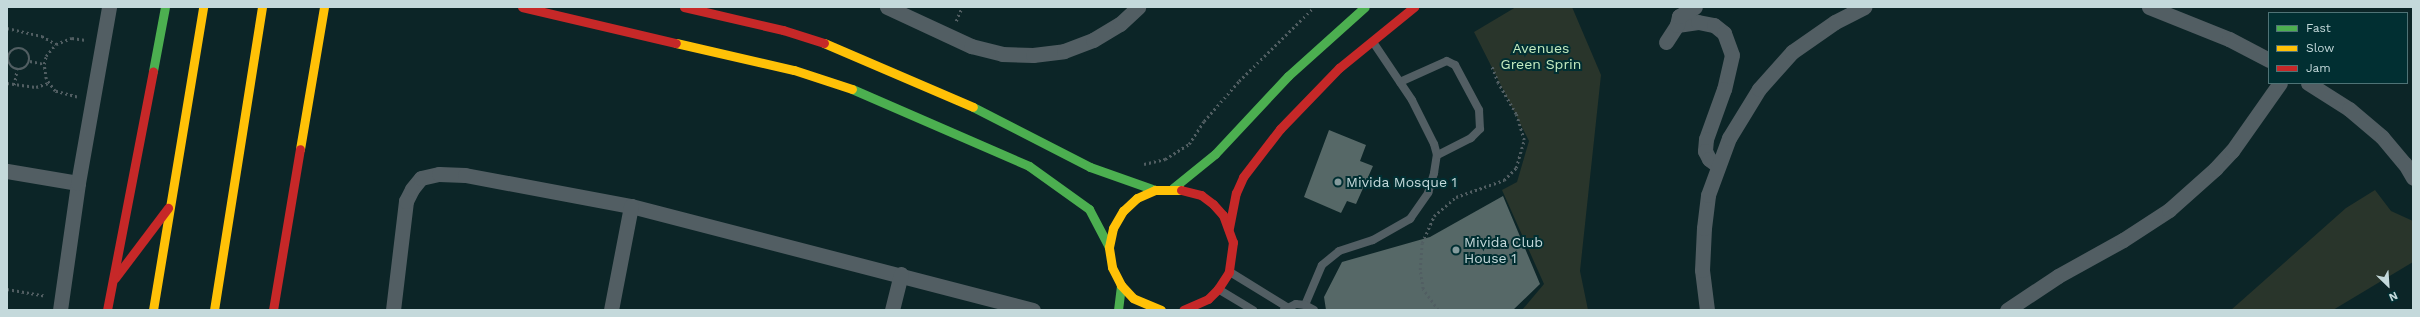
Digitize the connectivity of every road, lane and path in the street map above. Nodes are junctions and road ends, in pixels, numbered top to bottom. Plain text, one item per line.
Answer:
1 (109, 7) edge
2 (165, 7) edge
3 (203, 7) edge
4 (262, 7) edge
5 (324, 7) edge
6 (522, 7) edge
7 (684, 7) edge
8 (887, 7) edge
9 (1138, 7) edge
10 (1314, 7) edge
11 (1366, 7) edge
12 (1414, 7) edge
13 (1695, 7) edge
14 (1864, 7) edge
15 (2149, 7) edge
16 (1677, 25) junction
17 (7, 28) edge
18 (1372, 40) junction
19 (103, 42) junction
20 (1666, 42) dead end
21 (56, 44) junction
22 (2268, 59) edge
23 (30, 61) junction
24 (44, 64) junction
25 (1491, 65) dead end
26 (16, 70) junction
27 (1400, 82) junction
28 (48, 83) junction
29 (7, 84) edge
30 (2279, 84) edge
31 (2310, 84) edge
32 (14, 85) junction
33 (92, 99) junction
34 (1436, 155) junction
35 (1137, 164) dead end
36 (1717, 165) junction
37 (7, 171) edge
38 (2413, 178) edge
39 (78, 183) junction
40 (1173, 188) junction
41 (1155, 190) junction
42 (170, 205) junction
43 (631, 206) junction
44 (1229, 228) junction
45 (1109, 247) junction
46 (1229, 272) junction
47 (902, 274) junction
48 (111, 283) junction
49 (1120, 285) junction
50 (7, 289) edge
51 (1218, 289) junction
52 (60, 305) edge
53 (1305, 305) junction
54 (1286, 309) edge
55 (107, 310) edge
56 (153, 310) edge
57 (214, 310) edge
58 (273, 310) edge
59 (393, 310) edge
60 (610, 310) edge
61 (892, 310) edge
62 (1033, 310) edge
63 (1118, 310) edge
64 (1161, 310) edge
65 (1183, 310) edge
66 (1253, 310) edge
67 (1314, 310) edge
68 (1438, 310) edge
69 (1707, 310) edge
70 (2007, 310) edge

1 - 19 street
2 - 48 street
3 - 42 street
4 - 57 street
5 - 58 street
6 - 45 street
7 - 41 street
8 - 9 street
10 - 35 path
11 - 40 street
12 - 18 street
13 - 16 street
14 - 36 street
15 - 22 street
16 - 20 street
16 - 36 street
17 - 21 path
18 - 27 lane
18 - 44 street
19 - 21 path
19 - 33 street
21 - 24 path
23 - 24 path
23 - 26 path
23 - 26 path
24 - 28 path
25 - 68 path
26 - 32 path
27 - 34 lane
27 - 34 lane
28 - 32 path
28 - 33 path
29 - 32 path
30 - 70 street
31 - 38 street
33 - 39 street
34 - 53 lane
36 - 69 street
37 - 39 street
39 - 52 street
40 - 41 street
40 - 44 street
41 - 45 street
42 - 48 street
42 - 56 street
43 - 47 street
43 - 59 street
43 - 60 street
44 - 46 street
45 - 49 street
46 - 51 street
46 - 54 lane
47 - 61 street
47 - 62 street
48 - 55 street
49 - 63 street
49 - 64 street
50 - 52 path
51 - 65 street
51 - 66 lane
53 - 54 lane
53 - 67 lane

